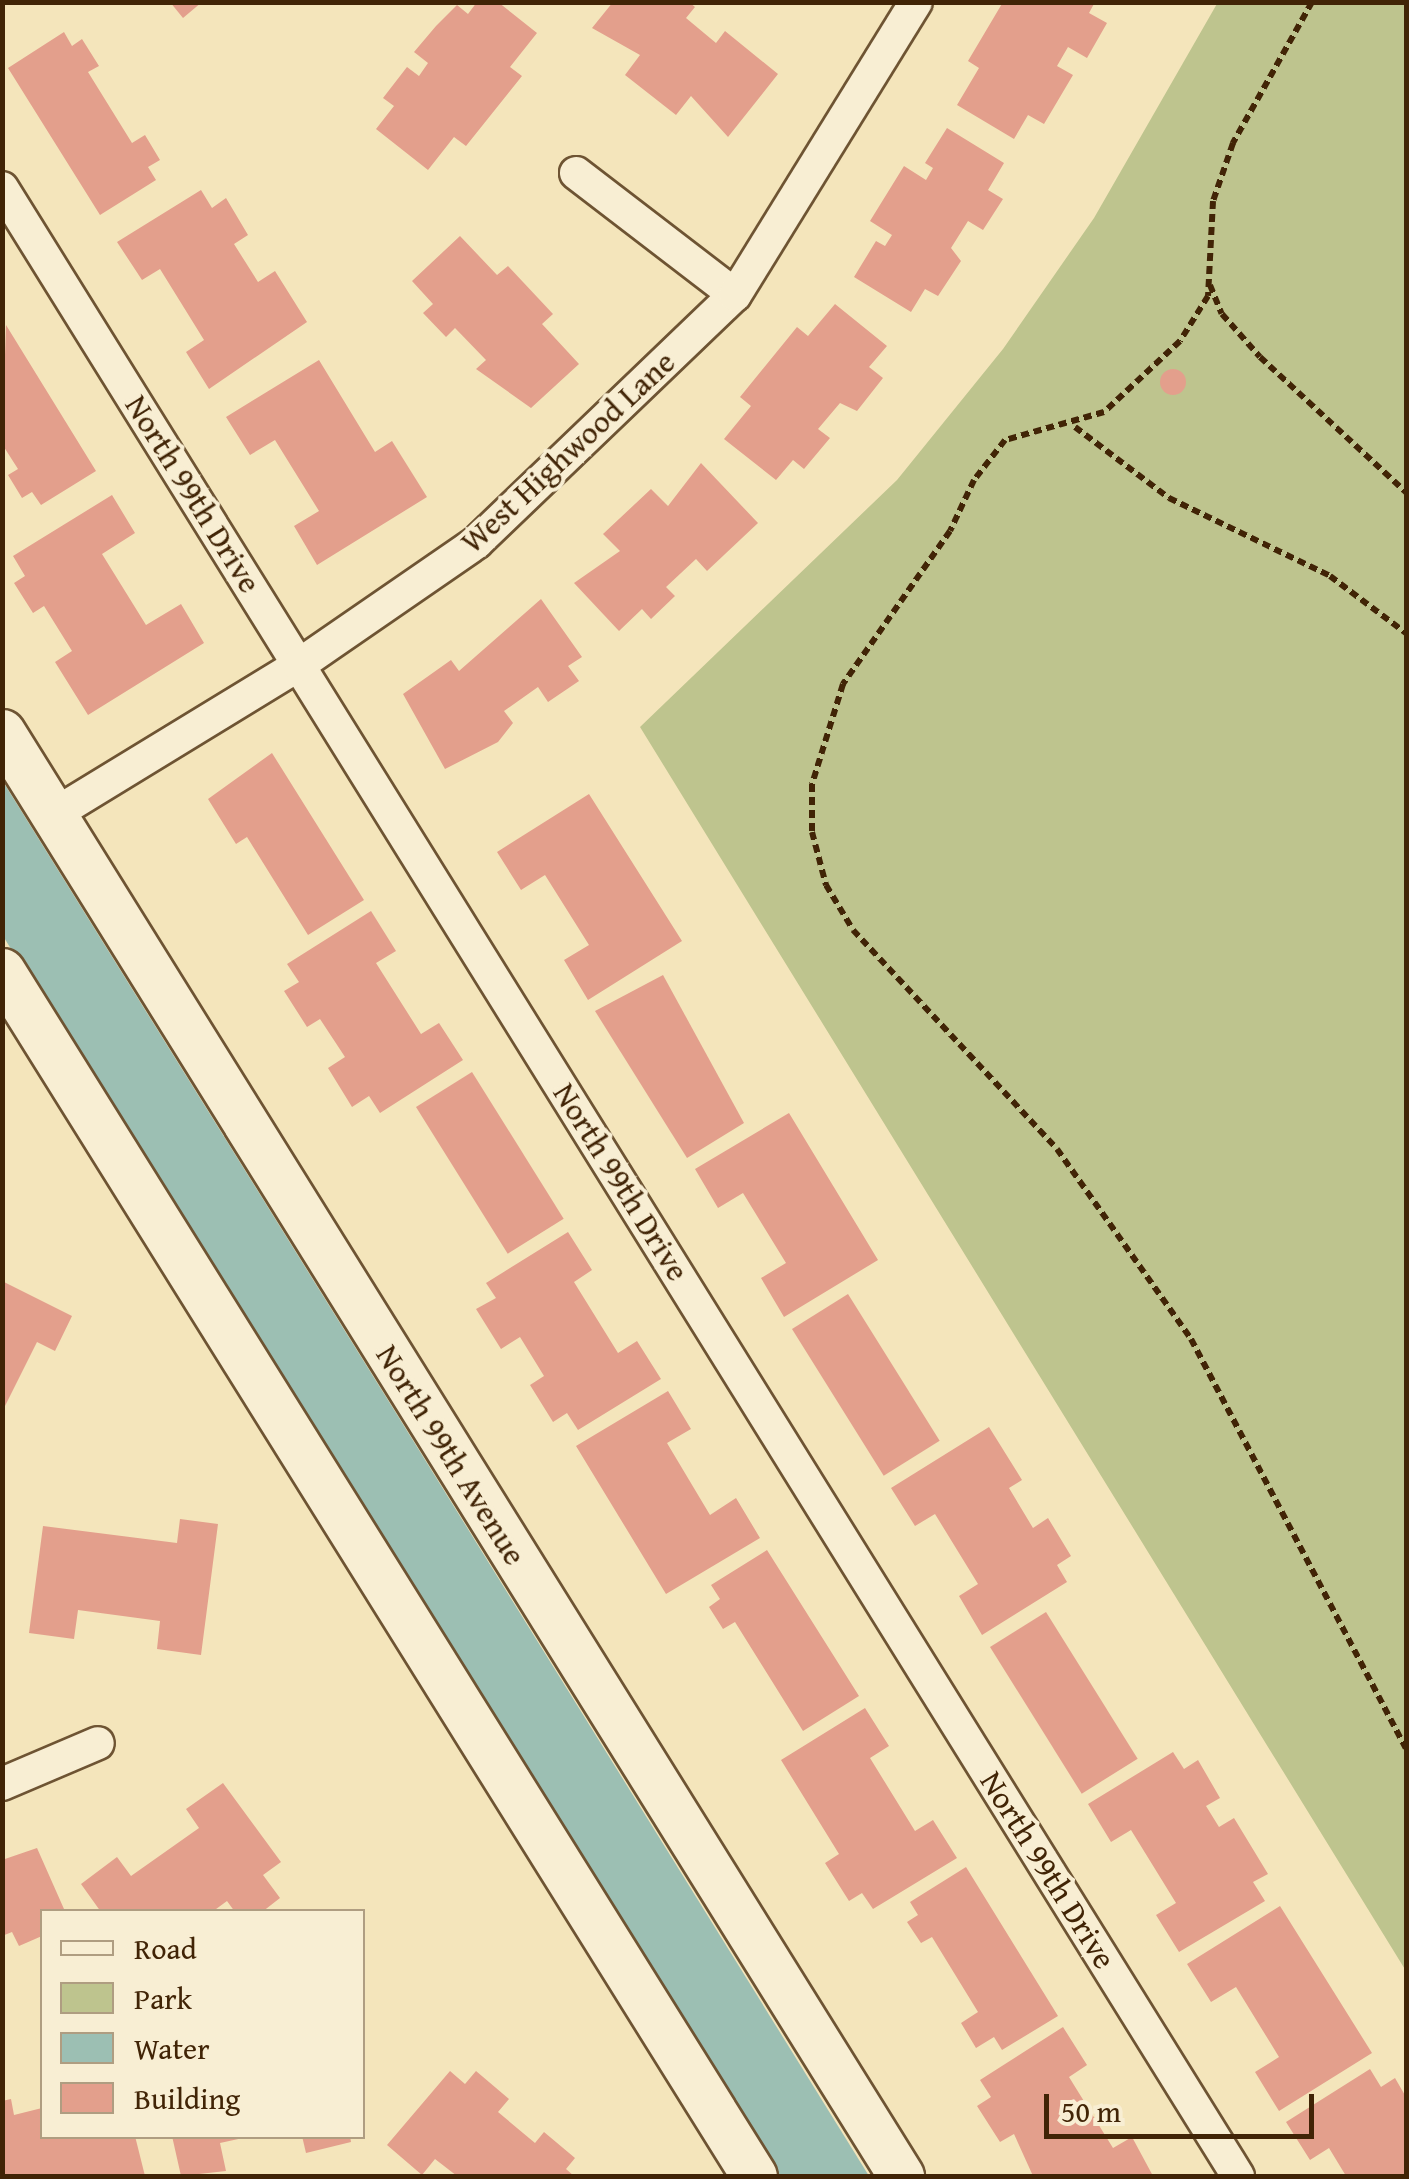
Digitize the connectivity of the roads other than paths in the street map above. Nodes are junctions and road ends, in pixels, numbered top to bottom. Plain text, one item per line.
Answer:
1 (916, 2) edge
2 (576, 173) dead end
3 (2, 188) edge
4 (735, 295) junction
5 (300, 665) junction
6 (2, 732) edge
7 (53, 815) junction
8 (2, 971) edge
9 (98, 1743) dead end
10 (2, 1784) edge
11 (754, 2176) edge
12 (901, 2176) edge
13 (1238, 2176) edge

1 - 4 street, West Highwood Lane
2 - 4 street
3 - 5 street, North 99th Drive
4 - 5 street, West Highwood Lane
5 - 7 street, West Highwood Lane
5 - 13 street, North 99th Drive
6 - 7 main road, North 99th Avenue
7 - 12 main road, North 99th Avenue
8 - 11 main road
9 - 10 street

